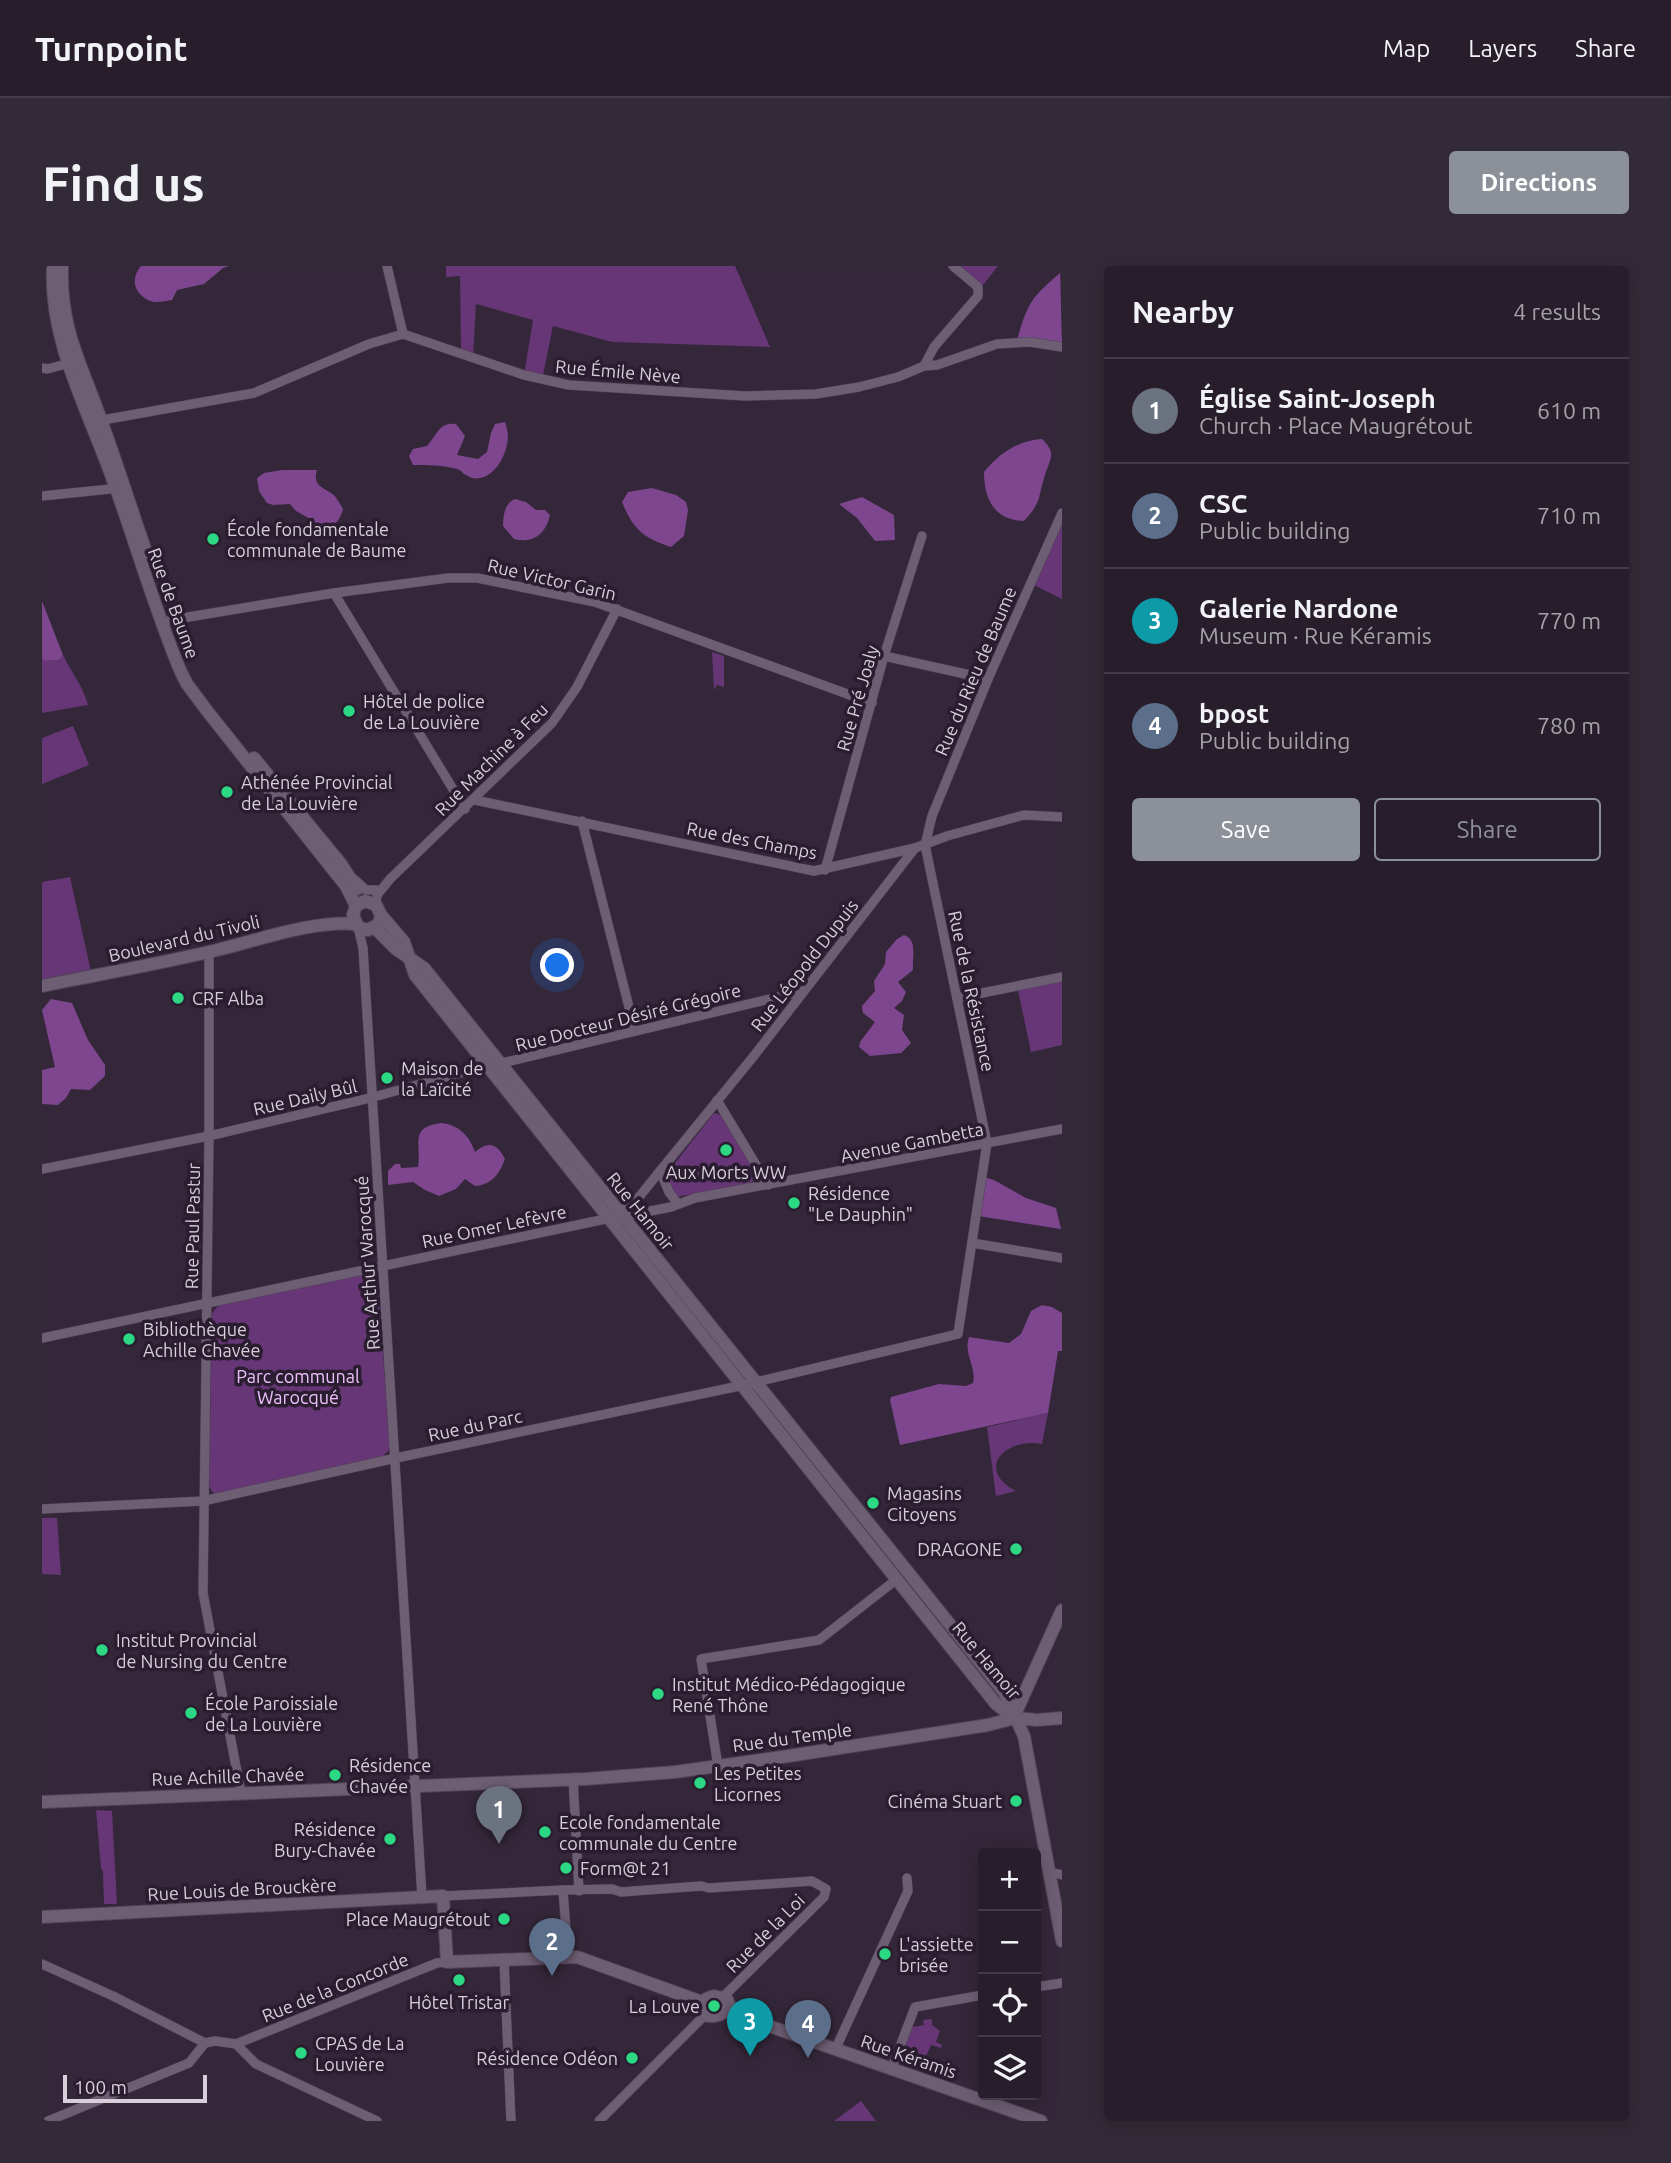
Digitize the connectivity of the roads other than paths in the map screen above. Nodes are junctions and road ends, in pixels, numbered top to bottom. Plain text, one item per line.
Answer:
1 (53, 266) edge
2 (62, 266) edge
3 (387, 266) edge
4 (953, 266) edge
5 (403, 334) junction
6 (1062, 347) edge
7 (73, 362) junction
8 (924, 366) junction
9 (42, 368) edge
10 (96, 421) junction
11 (120, 488) junction
12 (42, 496) edge
13 (1062, 513) edge
14 (922, 536) dead end
15 (334, 593) junction
16 (617, 609) junction
17 (170, 620) junction
18 (884, 656) junction
19 (988, 679) junction
20 (872, 703) junction
21 (475, 800) junction
22 (465, 809) junction
23 (1062, 817) edge
24 (582, 821) junction
25 (920, 846) junction
26 (825, 870) junction
27 (350, 876) junction
28 (390, 879) junction
29 (376, 890) junction
30 (364, 912) junction
31 (373, 929) junction
32 (363, 948) junction
33 (209, 952) junction
34 (408, 957) junction
35 (1062, 977) edge
36 (42, 986) edge
37 (803, 991) junction
38 (957, 998) junction
39 (635, 1031) junction
40 (495, 1064) junction
41 (370, 1098) junction
42 (717, 1100) junction
43 (1062, 1129) edge
44 (209, 1136) junction
45 (987, 1143) junction
46 (42, 1169) edge
47 (660, 1171) junction
48 (768, 1185) junction
49 (678, 1204) junction
50 (617, 1216) junction
51 (972, 1243) junction
52 (1062, 1258) edge
53 (384, 1266) junction
54 (206, 1305) junction
55 (42, 1338) edge
56 (749, 1384) junction
57 (396, 1458) junction
58 (204, 1501) junction
59 (42, 1509) edge
60 (897, 1579) junction
61 (1062, 1610) edge
62 (1015, 1715) junction
63 (1062, 1718) edge
64 (718, 1766) junction
65 (573, 1778) junction
66 (416, 1785) junction
67 (241, 1793) junction
68 (42, 1802) edge
69 (1056, 1874) edge
70 (907, 1878) dead end
71 (563, 1890) junction
72 (579, 1891) junction
73 (443, 1896) junction
74 (422, 1897) junction
75 (42, 1917) edge
76 (1062, 1941) edge
77 (568, 1957) junction
78 (504, 1960) junction
79 (447, 1962) junction
80 (42, 1964) edge
81 (1062, 1983) edge
82 (1041, 1986) edge
83 (978, 1996) edge
84 (723, 1997) junction
85 (704, 2009) junction
86 (726, 2011) junction
87 (205, 2043) junction
88 (236, 2045) junction
89 (835, 2050) junction
90 (891, 2070) junction
91 (48, 2121) edge
92 (377, 2121) edge
93 (511, 2121) edge
94 (599, 2121) edge
95 (1041, 2121) edge

1 - 7 main road, Rue de Baume
2 - 7 main road, Rue de Baume
3 - 5 street
4 - 8 street
5 - 8 street, Rue Émile Nève
5 - 10 street
6 - 8 street, Rue Émile Nève
7 - 9 street
7 - 10 main road, Rue de Baume
10 - 11 main road, Rue de Baume
11 - 12 street
11 - 17 main road, Rue de Baume
11 - 30 main road, Rue de Baume
13 - 19 street, Rue du Rieu de Baume
14 - 18 street, Rue Pré Joaly
15 - 16 street, Rue Victor Garin
15 - 17 street, Rue Victor Garin
15 - 22 street
16 - 20 street, Rue Victor Garin
16 - 21 street, Rue Machine à Feu
17 - 27 main road, Rue de Baume
18 - 19 street
18 - 20 street, Rue Pré Joaly
19 - 25 street, Rue du Rieu de Baume
20 - 26 street, Rue Pré Joaly
21 - 22 street, Rue Machine à Feu
21 - 24 street, Rue des Champs
22 - 28 street, Rue Machine à Feu
23 - 25 street, Rue des Champs
24 - 26 street, Rue des Champs
24 - 39 street
25 - 26 street, Rue des Champs
25 - 37 street, Rue Léopold Dupuis
25 - 38 street, Rue de la Résistance
27 - 29 street
27 - 30 main road, Rue de Baume
28 - 29 street, Rue Machine à Feu
28 - 30 street, Rue Machine à Feu
29 - 30 street, Rue Machine à Feu
30 - 31 main road
30 - 32 street, Rue Arthur Warocqué
30 - 33 main road, Boulevard du Tivoli
30 - 34 main road, Rue Hamoir
31 - 32 street, Rue Arthur Warocqué
31 - 34 main road, Rue Hamoir
32 - 41 street, Rue Arthur Warocqué
33 - 36 main road, Boulevard du Tivoli
33 - 44 street, Rue Paul Pastur
34 - 40 main road, Rue Hamoir
35 - 38 street
37 - 39 street, Rue Docteur Désiré Grégoire
37 - 42 street, Rue Léopold Dupuis
38 - 45 street, Rue de la Résistance
39 - 40 street, Rue Docteur Désiré Grégoire
40 - 41 street, Rue Daily Bûl
40 - 50 main road, Rue Hamoir
41 - 44 street, Rue Daily Bûl
41 - 53 street, Rue Arthur Warocqué
42 - 47 street, Rue Léopold Dupuis
42 - 48 street
43 - 45 street, Avenue Gambetta
44 - 46 street, Rue Daily Bûl
44 - 54 street, Rue Paul Pastur
45 - 48 street, Avenue Gambetta
45 - 51 street
47 - 49 street
47 - 50 street, Rue Léopold Dupuis
48 - 49 street, Avenue Gambetta
49 - 50 street, Rue Omer Lefèvre
50 - 53 street, Rue Omer Lefèvre
50 - 56 main road, Rue Hamoir
51 - 52 street
51 - 56 street, Rue du Parc
53 - 54 street, Rue Omer Lefèvre
53 - 57 street, Rue Arthur Warocqué
54 - 55 street, Rue Omer Lefèvre
54 - 58 street, Rue Paul Pastur
56 - 57 street, Rue du Parc
56 - 60 main road, Rue Hamoir
56 - 62 main road, Rue Hamoir
57 - 58 street, Rue du Parc
57 - 66 street, Rue Arthur Warocqué
58 - 59 street, Rue du Parc
58 - 67 street, Rue Paul Pastur
60 - 62 main road, Rue Hamoir
60 - 64 street
61 - 62 main road
62 - 63 main road, Rue du Temple
62 - 64 main road, Rue du Temple
62 - 69 main road
64 - 65 main road, Rue du Temple
65 - 66 main road, Rue du Temple
65 - 72 street
66 - 67 main road, Rue Achille Chavée
66 - 74 street, Rue Arthur Warocqué
67 - 68 main road, Rue Achille Chavée
69 - 76 main road
70 - 89 street
71 - 72 street
71 - 73 street
71 - 77 street
72 - 84 street, Rue de la Loi
73 - 74 main road, Rue Louis de Brouckère
73 - 79 main road
74 - 75 main road, Rue Louis de Brouckère
77 - 78 main road
77 - 85 main road
78 - 79 main road
78 - 93 street
79 - 88 street, Rue de la Concorde
80 - 87 street
81 - 82 street
83 - 90 street
84 - 85 main road
84 - 86 main road
85 - 86 main road
85 - 94 street
86 - 89 main road, Rue Kéramis
87 - 88 street
87 - 91 street
88 - 92 street
89 - 90 main road, Rue Kéramis
90 - 95 main road, Rue Kéramis

